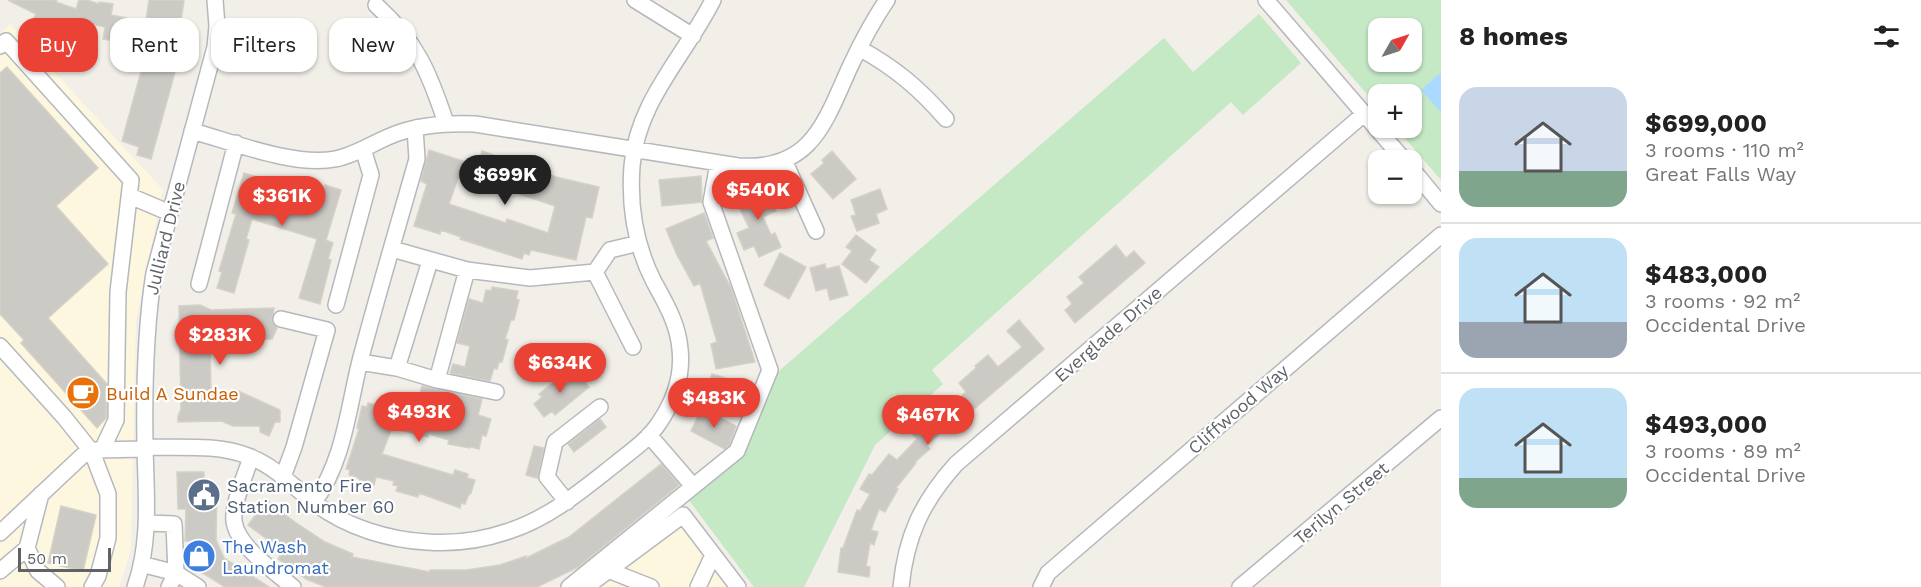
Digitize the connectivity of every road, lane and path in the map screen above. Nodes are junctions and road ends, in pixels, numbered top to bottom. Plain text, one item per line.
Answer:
1 (215, 0) edge
2 (635, 0) edge
3 (713, 0) edge
4 (887, 0) edge
5 (1266, 0) edge
6 (376, 5) dead end
7 (693, 36) junction
8 (0, 46) edge
9 (859, 48) junction
10 (1364, 114) junction
11 (946, 119) dead end
12 (446, 123) junction
13 (415, 128) junction
14 (192, 131) junction
15 (236, 143) junction
16 (363, 149) junction
17 (634, 149) junction
18 (1395, 150) edge
19 (784, 160) junction
20 (718, 163) junction
21 (1422, 181) edge
22 (130, 196) junction
23 (1441, 204) edge
24 (170, 213) junction
25 (816, 231) dead end
26 (1441, 235) edge
27 (639, 243) junction
28 (392, 249) junction
29 (430, 261) junction
30 (467, 270) junction
31 (595, 272) junction
32 (199, 284) dead end
33 (336, 305) dead end
34 (280, 319) dead end
35 (0, 346) edge
36 (633, 347) dead end
37 (360, 362) junction
38 (398, 368) junction
39 (437, 380) junction
40 (496, 392) dead end
41 (600, 406) dead end
42 (1441, 418) edge
43 (649, 435) junction
44 (145, 448) junction
45 (97, 451) junction
46 (250, 457) junction
47 (284, 477) junction
48 (693, 486) junction
49 (41, 494) junction
50 (314, 502) junction
51 (567, 502) junction
52 (147, 523) junction
53 (0, 533) edge
54 (27, 548) junction
55 (713, 555) junction
56 (141, 564) junction
57 (608, 570) junction
58 (0, 571) edge
59 (173, 580) edge
60 (57, 587) edge
61 (92, 587) edge
62 (135, 587) edge
63 (198, 587) edge
64 (293, 587) edge
65 (569, 587) edge
66 (586, 587) edge
67 (651, 587) edge
68 (698, 587) edge
69 (738, 587) edge
70 (901, 587) edge
71 (1041, 587) edge
72 (1240, 587) edge

1 - 14 street, Julliard Drive
2 - 7 street
3 - 7 street
4 - 9 street
5 - 10 street
6 - 12 street
7 - 17 street
8 - 22 street
9 - 11 street
9 - 19 street
10 - 18 street
10 - 70 street, Everglade Drive
12 - 13 street
12 - 17 street
13 - 16 street
13 - 28 street
14 - 15 street
14 - 24 street, Julliard Drive
15 - 16 street
15 - 32 street
16 - 33 street
17 - 20 street
17 - 27 street
19 - 20 street
19 - 25 street
20 - 48 street
21 - 23 street
22 - 24 street
22 - 45 street
24 - 44 street, Julliard Drive
26 - 71 street, Cliffwood Way
27 - 31 street
27 - 43 street
28 - 29 street
28 - 37 street
29 - 30 street
29 - 38 street
30 - 31 street
30 - 39 street
31 - 36 street
34 - 47 street
35 - 45 street
37 - 38 street
37 - 50 street
38 - 39 street
39 - 40 street
41 - 51 street
42 - 72 street, Terilyn Street
43 - 48 street
43 - 51 street
44 - 45 street
44 - 46 street
44 - 52 street, Julliard Drive
45 - 49 street
45 - 61 street
46 - 47 street
46 - 64 street
47 - 50 street
48 - 65 street
49 - 53 street
49 - 54 street
50 - 51 street
52 - 56 street, Julliard Drive
52 - 59 street
54 - 58 street
54 - 60 street
55 - 57 street
55 - 68 street
55 - 69 street
56 - 59 street
56 - 62 street, Julliard Drive
57 - 66 street
57 - 67 street
59 - 63 street

